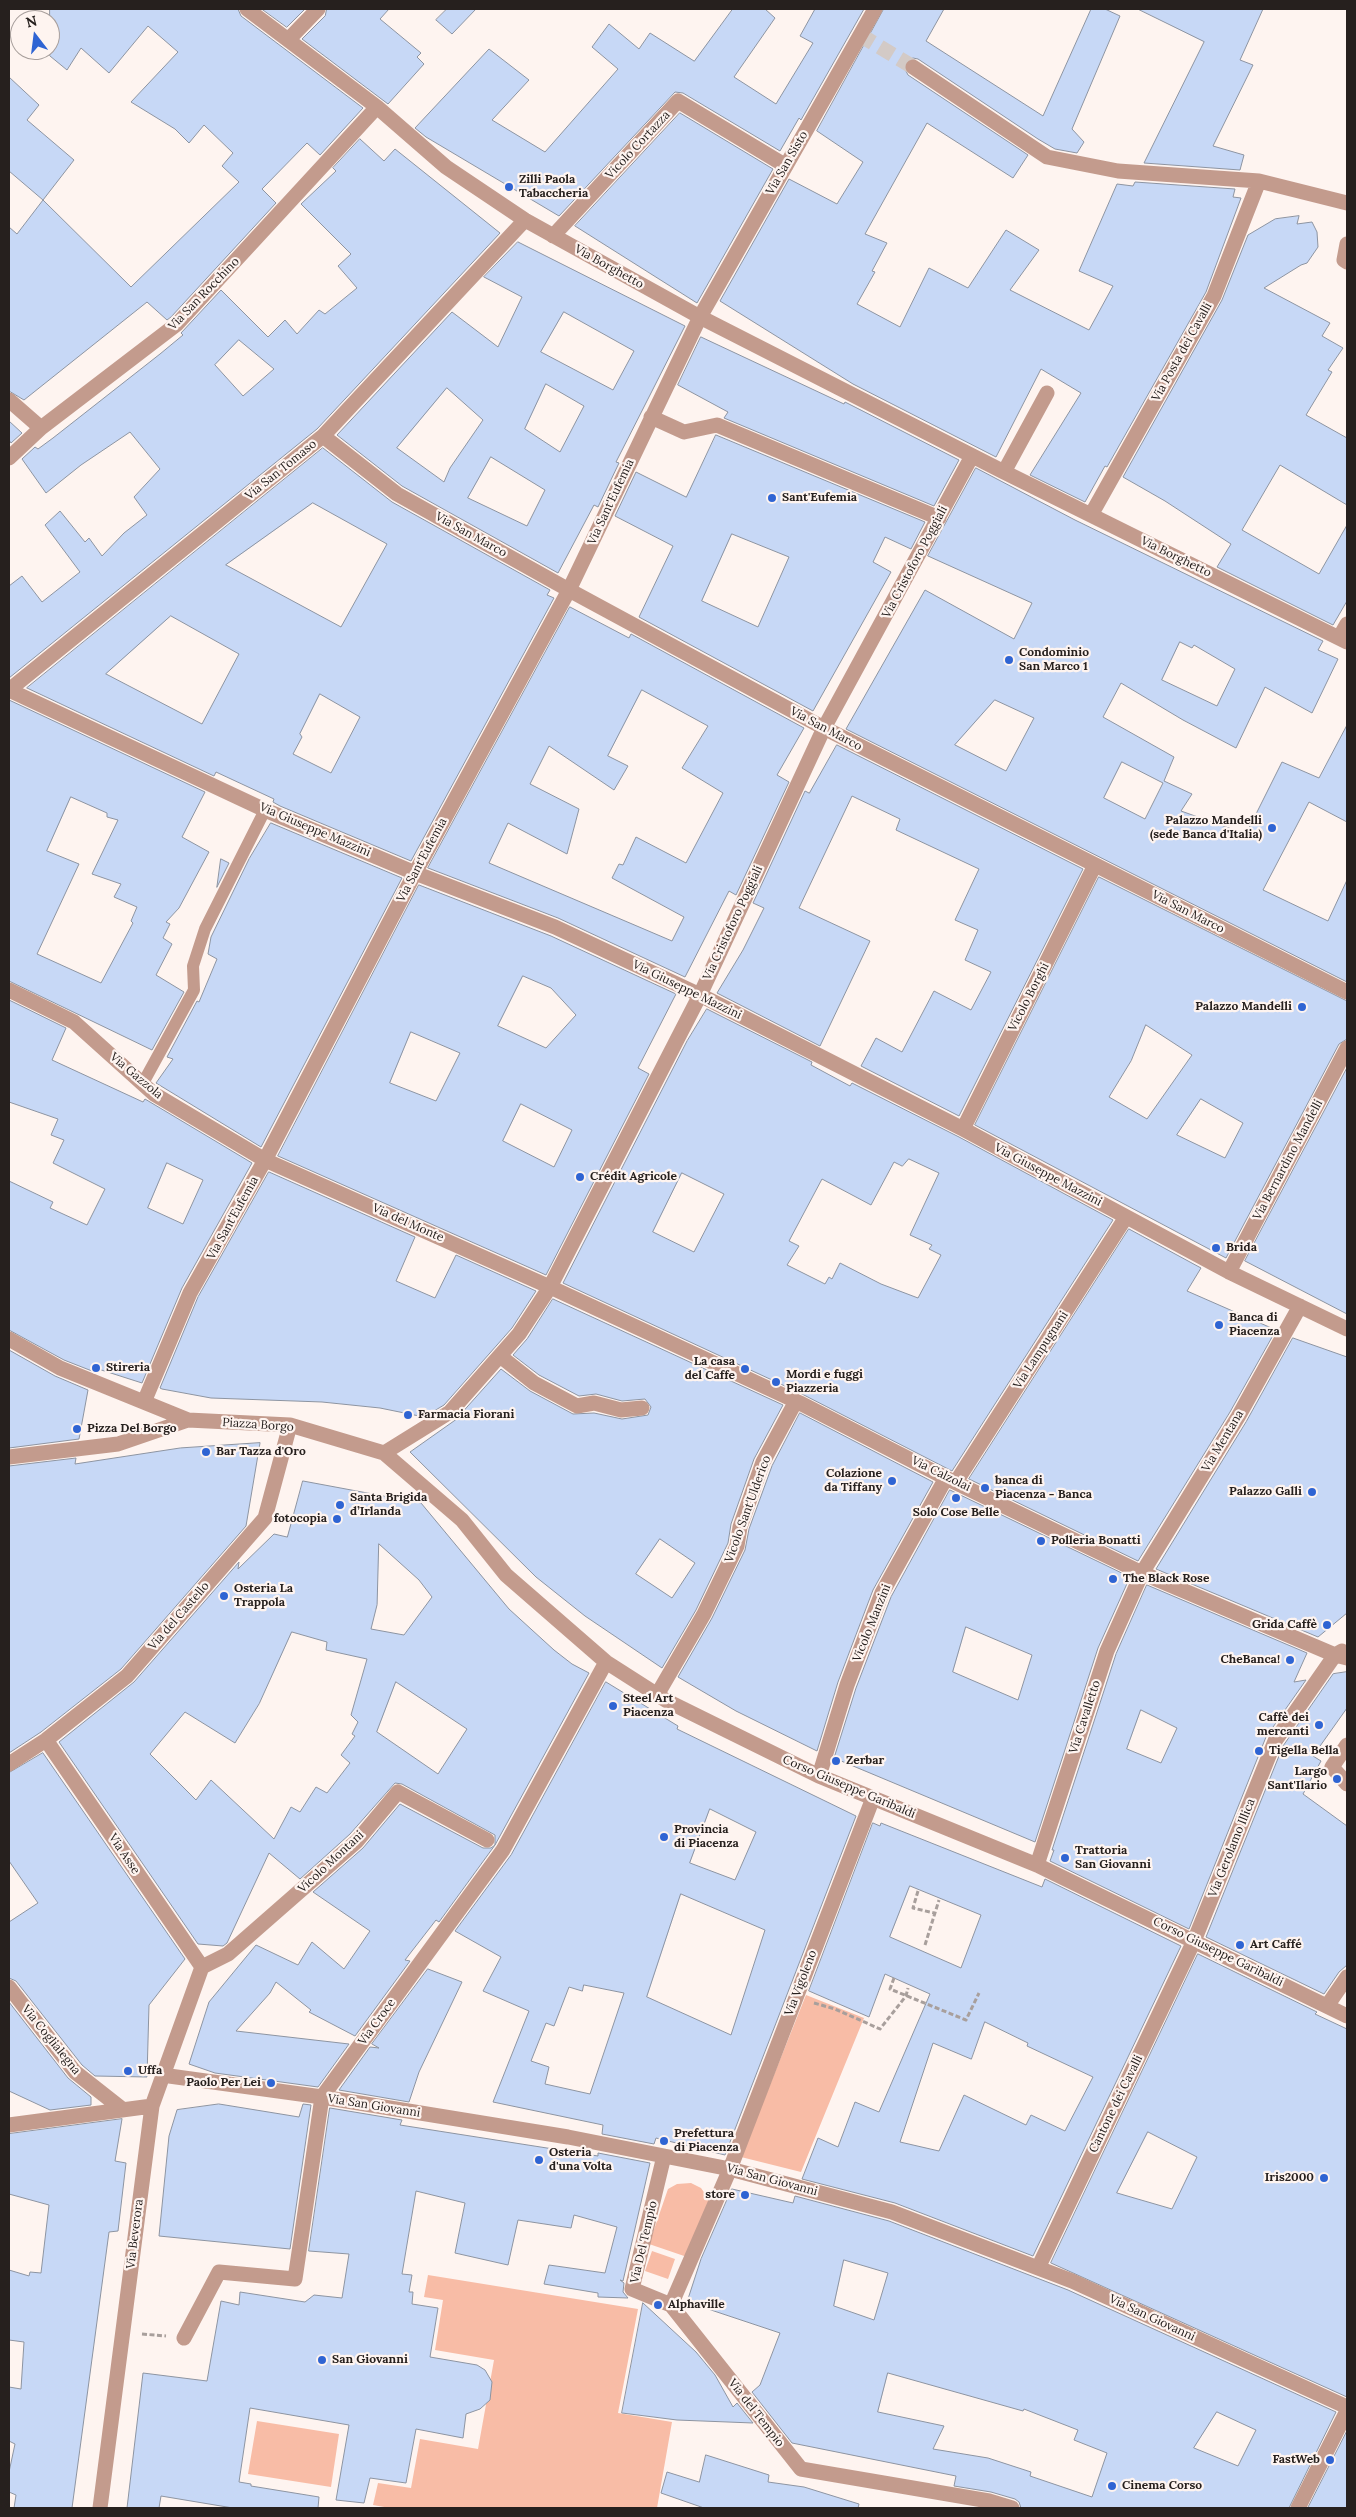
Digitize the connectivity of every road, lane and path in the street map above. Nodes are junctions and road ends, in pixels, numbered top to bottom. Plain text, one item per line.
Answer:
1 (247, 9) edge
2 (318, 9) edge
3 (875, 9) edge
4 (289, 39) junction
5 (913, 67) tunnel mouth
6 (377, 107) junction
7 (786, 166) junction
8 (1258, 181) junction
9 (1347, 203) edge
10 (526, 220) junction
11 (553, 236) junction
12 (1347, 244) edge
13 (1347, 262) edge
14 (700, 317) junction
15 (1046, 393) dead end
16 (9, 400) edge
17 (651, 417) junction
18 (41, 428) junction
19 (323, 436) junction
20 (972, 456) junction
21 (9, 458) edge
22 (1004, 472) junction
23 (1090, 515) junction
24 (939, 518) junction
25 (569, 590) junction
26 (1347, 624) edge
27 (1343, 640) edge
28 (9, 690) edge
29 (824, 728) junction
30 (265, 810) junction
31 (1095, 865) junction
32 (415, 872) junction
33 (9, 990) edge
34 (1347, 992) edge
35 (700, 995) junction
36 (1347, 1048) edge
37 (143, 1083) junction
38 (963, 1129) junction
39 (265, 1160) junction
40 (1126, 1217) junction
41 (1229, 1272) junction
42 (550, 1287) junction
43 (1300, 1306) junction
44 (1347, 1329) edge
45 (9, 1339) edge
46 (500, 1356) junction
47 (796, 1401) junction
48 (144, 1402) junction
49 (642, 1408) dead end
50 (188, 1420) junction
51 (290, 1425) junction
52 (384, 1453) junction
53 (9, 1457) edge
54 (951, 1480) junction
55 (1142, 1573) junction
56 (1343, 1654) edge
57 (606, 1662) junction
58 (657, 1695) junction
59 (46, 1740) junction
60 (1347, 1745) edge
61 (9, 1764) edge
62 (818, 1776) junction
63 (1347, 1784) edge
64 (873, 1798) junction
65 (487, 1840) dead end
66 (1037, 1865) junction
67 (918, 1891) dead end
68 (939, 1900) dead end
69 (934, 1913) junction
70 (1194, 1940) junction
71 (925, 1945) dead end
72 (202, 1967) junction
73 (1347, 1977) edge
74 (894, 1978) dead end
75 (9, 1987) edge
76 (908, 1988) dead end
77 (979, 1993) dead end
78 (906, 1996) junction
79 (1327, 2006) junction
80 (835, 2009) dead end
81 (1347, 2016) edge
82 (162, 2075) junction
83 (322, 2097) junction
84 (152, 2106) junction
85 (122, 2109) junction
86 (9, 2125) edge
87 (664, 2156) junction
88 (730, 2168) junction
89 (1038, 2268) junction
90 (671, 2306) junction
91 (123, 2332) junction
92 (184, 2338) joint
93 (1347, 2407) edge
94 (1347, 2411) edge
95 (100, 2508) edge
96 (1012, 2508) edge
97 (1298, 2508) edge

1 - 4 street, Via Borghetto
2 - 4 street
3 - 7 street, Via San Sisto
4 - 6 street, Via Borghetto
5 - 8 street
6 - 10 street, Via Borghetto
6 - 18 street, Via San Rocchino
7 - 11 street, Vicolo Cortazza
7 - 14 street, Via San Sisto
8 - 9 street
8 - 23 street, Via Posta dei Cavalli
10 - 11 street, Via Borghetto
10 - 19 street, Via San Tomaso
11 - 14 street, Via Borghetto
12 - 13 street
14 - 17 street, Via Sant'Eufemia
14 - 20 street, Via Borghetto
15 - 22 street
16 - 18 street
17 - 24 street
17 - 25 street, Via Sant'Eufemia
18 - 21 street, Via San Rocchino
19 - 25 street, Via San Marco
19 - 28 street, Via San Tomaso
20 - 22 street, Via Borghetto
20 - 24 street, Via Cristoforo Poggiali
22 - 23 street, Via Borghetto
23 - 27 street, Via Borghetto
24 - 29 street, Via Cristoforo Poggiali
25 - 29 street, Via San Marco
25 - 32 street, Via Sant'Eufemia
26 - 27 street
28 - 30 street, Via Giuseppe Mazzini
29 - 31 street, Via San Marco
29 - 35 street, Via Cristoforo Poggiali
30 - 32 street, Via Giuseppe Mazzini
30 - 37 lane
31 - 34 street, Via San Marco
31 - 38 street, Vicolo Borghi
32 - 35 street, Via Giuseppe Mazzini
32 - 39 street, Via Sant'Eufemia
33 - 37 street, Via Gazzola
35 - 38 street, Via Giuseppe Mazzini
35 - 42 street, Via Cristoforo Poggiali
36 - 41 street, Via Bernardino Mandelli
37 - 39 street, Via Gazzola
38 - 40 street, Via Giuseppe Mazzini
39 - 42 street, Via del Monte
39 - 48 street, Via Sant'Eufemia
40 - 41 street, Via Giuseppe Mazzini
40 - 54 street, Via Lampugnani
41 - 43 street, Via Giuseppe Mazzini
42 - 46 street, Via Cristoforo Poggiali
42 - 47 street, Via Calzolai
43 - 44 street, Via Giuseppe Mazzini
43 - 55 street, Via Mentana
45 - 48 street, Piazza Borgo
46 - 49 street
46 - 52 street, Via Cristoforo Poggiali
47 - 54 street, Via Calzolai
47 - 58 street, Vicolo Sant'Ulderico
48 - 50 street, Piazza Borgo
50 - 51 street, Piazza Borgo
50 - 53 street, Piazza Borgo
51 - 52 street, Piazza Borgo
51 - 59 street, Via del Castello
52 - 57 street, Corso Giuseppe Garibaldi
54 - 55 street, Via Calzolai
54 - 62 street, Vicolo Manzini
55 - 56 street, Via Calzolai
55 - 66 street, Via Cavalletto
56 - 70 street, Via Gerolamo Illica
57 - 58 street, Corso Giuseppe Garibaldi
57 - 83 street, Via Croce
58 - 62 street, Corso Giuseppe Garibaldi
59 - 61 street, Via del Castello
59 - 72 street, Via Asse
60 - 63 street
62 - 64 street, Corso Giuseppe Garibaldi
64 - 66 street, Corso Giuseppe Garibaldi
64 - 88 street, Via Vigoleno
65 - 72 street, Vicolo Montani
66 - 70 street, Corso Giuseppe Garibaldi
67 - 69 path
68 - 69 path
69 - 71 path
70 - 79 street, Corso Giuseppe Garibaldi
70 - 89 street, Cantone dei Cavalli
72 - 82 street, Via Beverora
73 - 79 street
74 - 78 path
75 - 85 street, Via Coglialegna
76 - 78 path
77 - 78 path
78 - 80 path
79 - 81 street, Corso Giuseppe Garibaldi
82 - 83 street, Via San Giovanni
82 - 84 street, Via Beverora
83 - 87 street, Via San Giovanni
83 - 92 street, Via Croce
84 - 85 street
84 - 91 street, Via Beverora
85 - 86 street
87 - 88 street, Via San Giovanni
87 - 90 street, Via Del Tempio
88 - 89 street, Via San Giovanni
88 - 90 street
89 - 93 street, Via San Giovanni
90 - 96 street, Via del Tempio
91 - 92 path
91 - 95 street, Via Beverora
94 - 97 street

